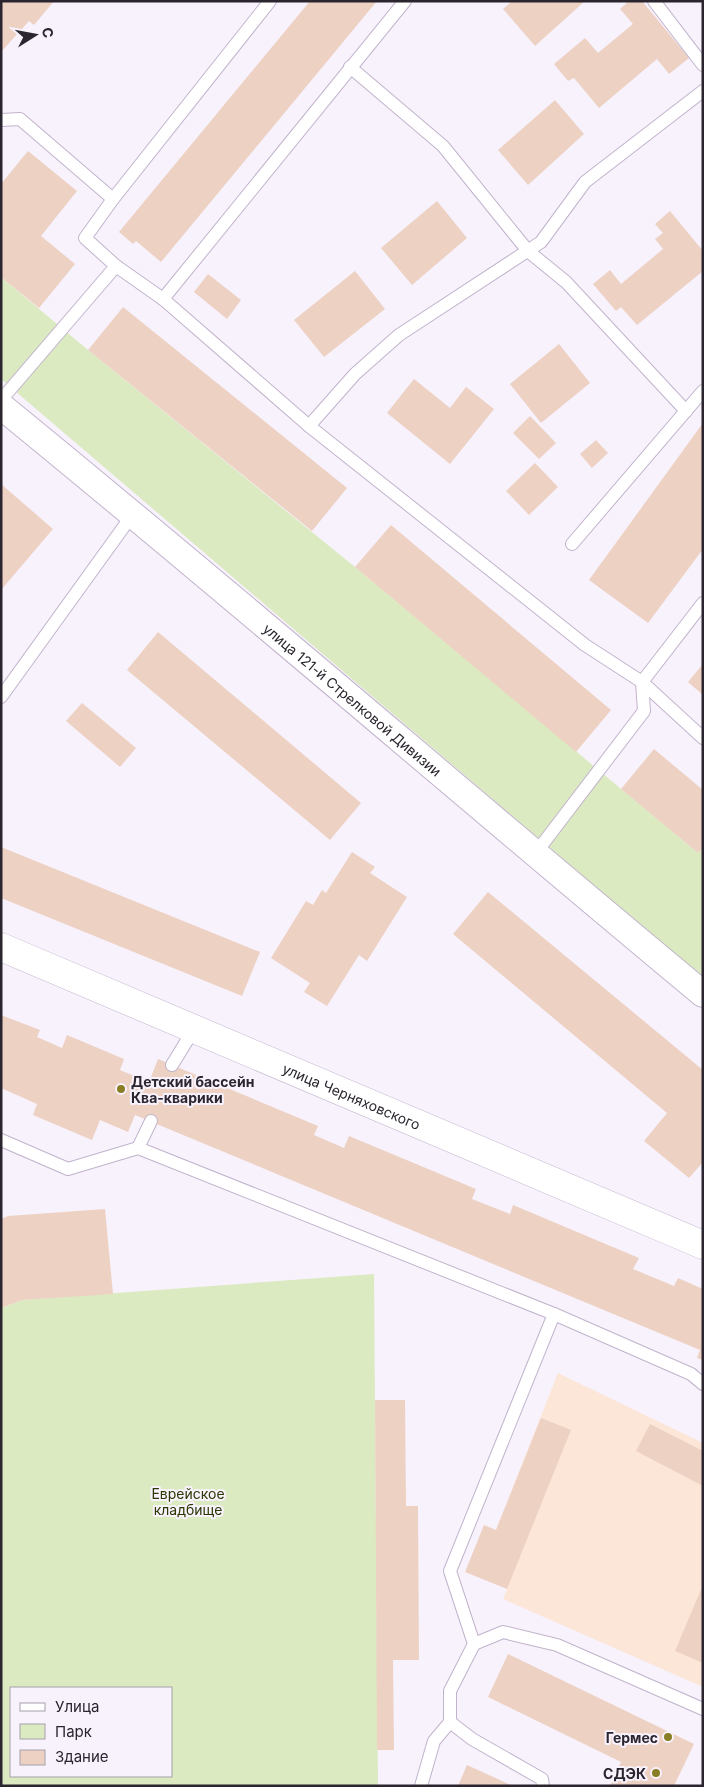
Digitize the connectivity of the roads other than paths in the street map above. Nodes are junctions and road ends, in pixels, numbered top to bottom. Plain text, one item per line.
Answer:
1 (270, 1) edge
2 (406, 1) edge
3 (654, 1) edge
4 (703, 65) edge
5 (350, 67) junction
6 (703, 91) edge
7 (1, 120) edge
8 (113, 199) junction
9 (528, 251) junction
10 (116, 266) junction
11 (163, 299) junction
12 (703, 391) edge
13 (1, 400) edge
14 (1, 406) edge
15 (686, 411) junction
16 (309, 426) junction
17 (134, 514) junction
18 (572, 544) dead end
19 (703, 603) edge
20 (642, 682) junction
21 (1, 697) edge
22 (703, 738) edge
23 (535, 854) junction
24 (1, 947) edge
25 (703, 994) edge
26 (194, 1029) junction
27 (172, 1065) dead end
28 (151, 1121) dead end
29 (1, 1140) edge
30 (138, 1148) junction
31 (703, 1246) edge
32 (554, 1314) junction
33 (703, 1384) edge
34 (474, 1644) junction
35 (703, 1709) edge
36 (450, 1722) junction
37 (421, 1786) edge
38 (543, 1786) edge

1 - 8 lane
2 - 5 lane
3 - 4 lane
5 - 9 lane
5 - 11 lane
6 - 9 lane
7 - 8 lane
8 - 10 lane
9 - 15 lane
9 - 16 lane
10 - 11 lane
10 - 13 lane
11 - 16 lane
12 - 15 lane
14 - 17 street, улица 121-й Стрелковой Дивизии
15 - 18 lane
16 - 20 lane
17 - 21 lane
17 - 23 street, улица 121-й Стрелковой Дивизии
19 - 20 lane
20 - 22 lane
20 - 23 lane
23 - 25 street, улица 121-й Стрелковой Дивизии
24 - 26 street, улица Черняховского
26 - 27 lane
26 - 31 street, улица Черняховского
28 - 30 lane
29 - 30 lane
30 - 32 lane
32 - 33 lane
32 - 34 lane
34 - 35 lane
34 - 36 lane
36 - 37 lane
36 - 38 lane

